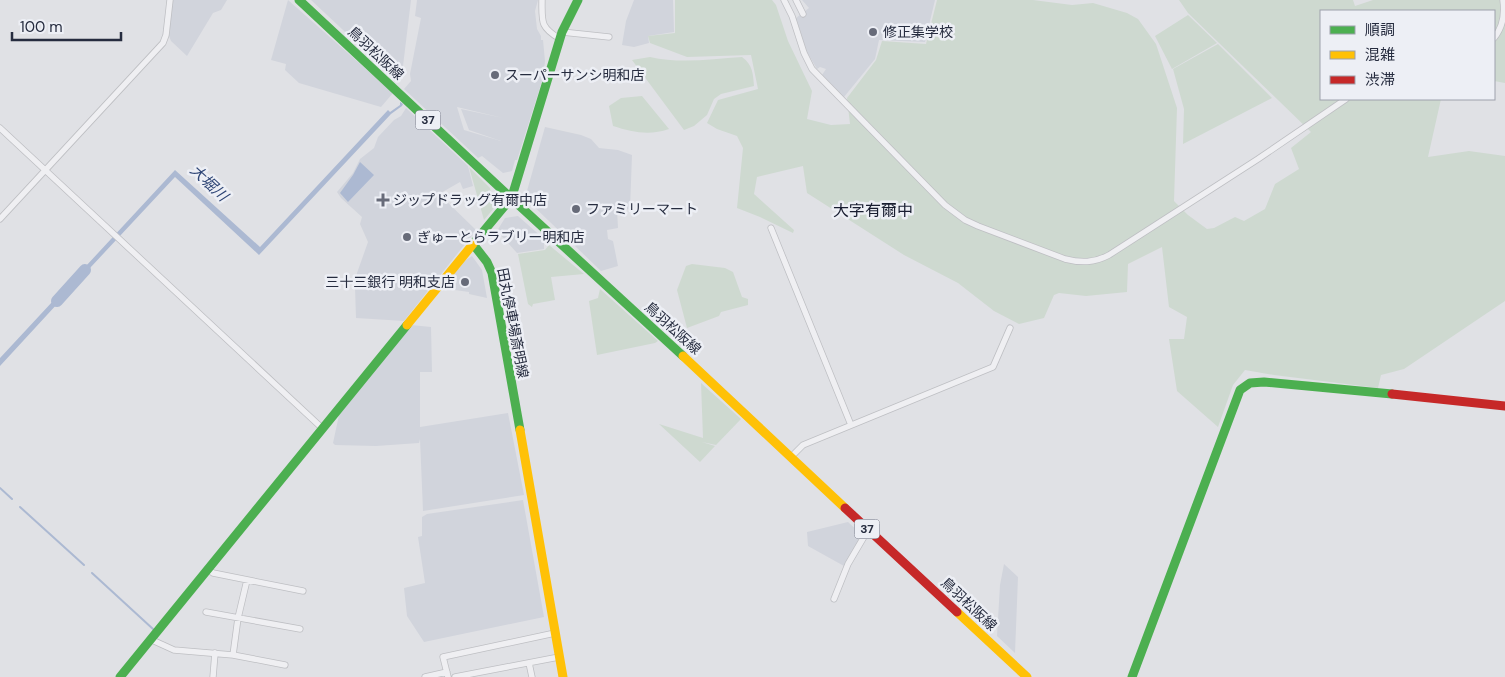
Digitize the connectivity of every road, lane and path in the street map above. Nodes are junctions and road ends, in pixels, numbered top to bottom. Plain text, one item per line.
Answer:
1 (170, 0) edge
2 (299, 0) edge
3 (542, 0) edge
4 (578, 0) edge
5 (784, 0) edge
6 (796, 0) edge
7 (1503, 0) edge
8 (803, 14) dead end
9 (561, 35) junction
10 (609, 37) dead end
11 (1495, 37) edge
12 (1345, 100) edge
13 (0, 128) edge
14 (45, 170) junction
15 (510, 198) junction
16 (0, 219) edge
17 (771, 228) dead end
18 (473, 244) junction
19 (1010, 328) dead end
20 (1505, 406) edge
21 (851, 426) junction
22 (322, 428) junction
23 (791, 457) junction
24 (868, 530) junction
25 (208, 569) junction
26 (247, 580) junction
27 (303, 591) dead end
28 (834, 599) dead end
29 (206, 612) dead end
30 (238, 618) junction
31 (300, 629) dead end
32 (555, 633) junction
33 (152, 640) junction
34 (215, 653) junction
35 (233, 655) junction
36 (559, 657) junction
37 (529, 663) junction
38 (285, 665) dead end
39 (447, 674) edge
40 (489, 674) edge
41 (120, 677) edge
42 (213, 677) edge
43 (425, 677) edge
44 (455, 677) edge
45 (532, 677) edge
46 (563, 677) edge
47 (1027, 677) edge
48 (1132, 677) edge

1 - 14 street
2 - 15 main road, 鳥羽松阪線 / 37
3 - 9 street
4 - 9 main road
5 - 12 street
6 - 8 street
7 - 11 street
9 - 10 street
9 - 15 main road
13 - 14 street
14 - 16 street
14 - 22 street
15 - 18 main road
15 - 23 main road, 鳥羽松阪線 / 37
17 - 21 street
18 - 22 main road
18 - 32 main road, 田丸停車場斎明線
19 - 21 street
20 - 48 main road
21 - 23 street
22 - 25 main road
23 - 24 main road, 鳥羽松阪線 / 37
24 - 28 street
24 - 47 main road, 鳥羽松阪線 / 37
25 - 26 street
25 - 33 main road
26 - 27 street
26 - 30 street
29 - 30 street
30 - 31 street
30 - 35 street
32 - 36 main road, 田丸停車場斎明線
32 - 39 street
33 - 34 street
33 - 41 main road
34 - 35 street
34 - 42 street
35 - 38 street
36 - 37 street
36 - 46 main road, 田丸停車場斎明線
37 - 40 street
37 - 45 street
39 - 43 street
40 - 44 street

